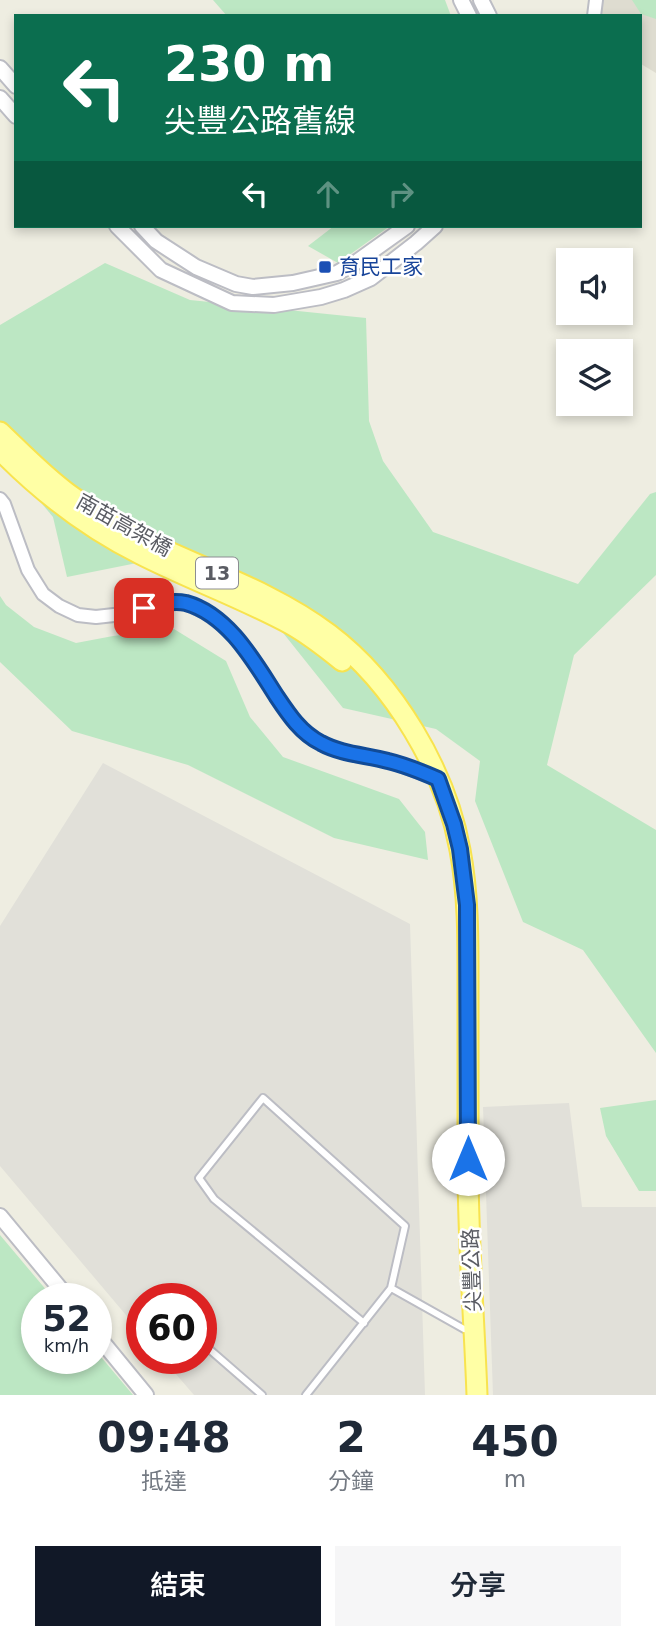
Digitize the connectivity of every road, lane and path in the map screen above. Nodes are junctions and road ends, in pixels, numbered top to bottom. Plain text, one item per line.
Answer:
1 (0, 68) edge
2 (14, 84) edge
3 (0, 98) edge
4 (14, 114) edge
5 (119, 228) edge
6 (144, 228) edge
7 (404, 228) edge
8 (433, 228) edge
9 (0, 432) edge
10 (0, 450) edge
11 (0, 499) edge
12 (411, 737) junction
13 (430, 775) junction
14 (0, 1216) edge
15 (56, 1283) edge
16 (391, 1288) junction
17 (364, 1322) junction
18 (464, 1329) junction
19 (112, 1354) edge
20 (217, 1356) edge
21 (146, 1395) edge
22 (262, 1395) edge
23 (306, 1395) edge
24 (466, 1395) edge
25 (477, 1395) edge

1 - 2 street
3 - 4 street
5 - 8 street
6 - 7 street
9 - 12 main road, 南苗高架橋 / 13
10 - 12 main road, 南苗高架橋 / 13
11 - 13 street
12 - 13 main road, 尖豐公路 / 13
13 - 18 main road, 尖豐公路 / 13
13 - 25 main road, 尖豐公路 / 13
14 - 15 street
16 - 17 lane
16 - 17 lane
16 - 18 lane
17 - 23 lane
18 - 24 main road, 尖豐公路 / 13
19 - 21 street
20 - 22 lane

